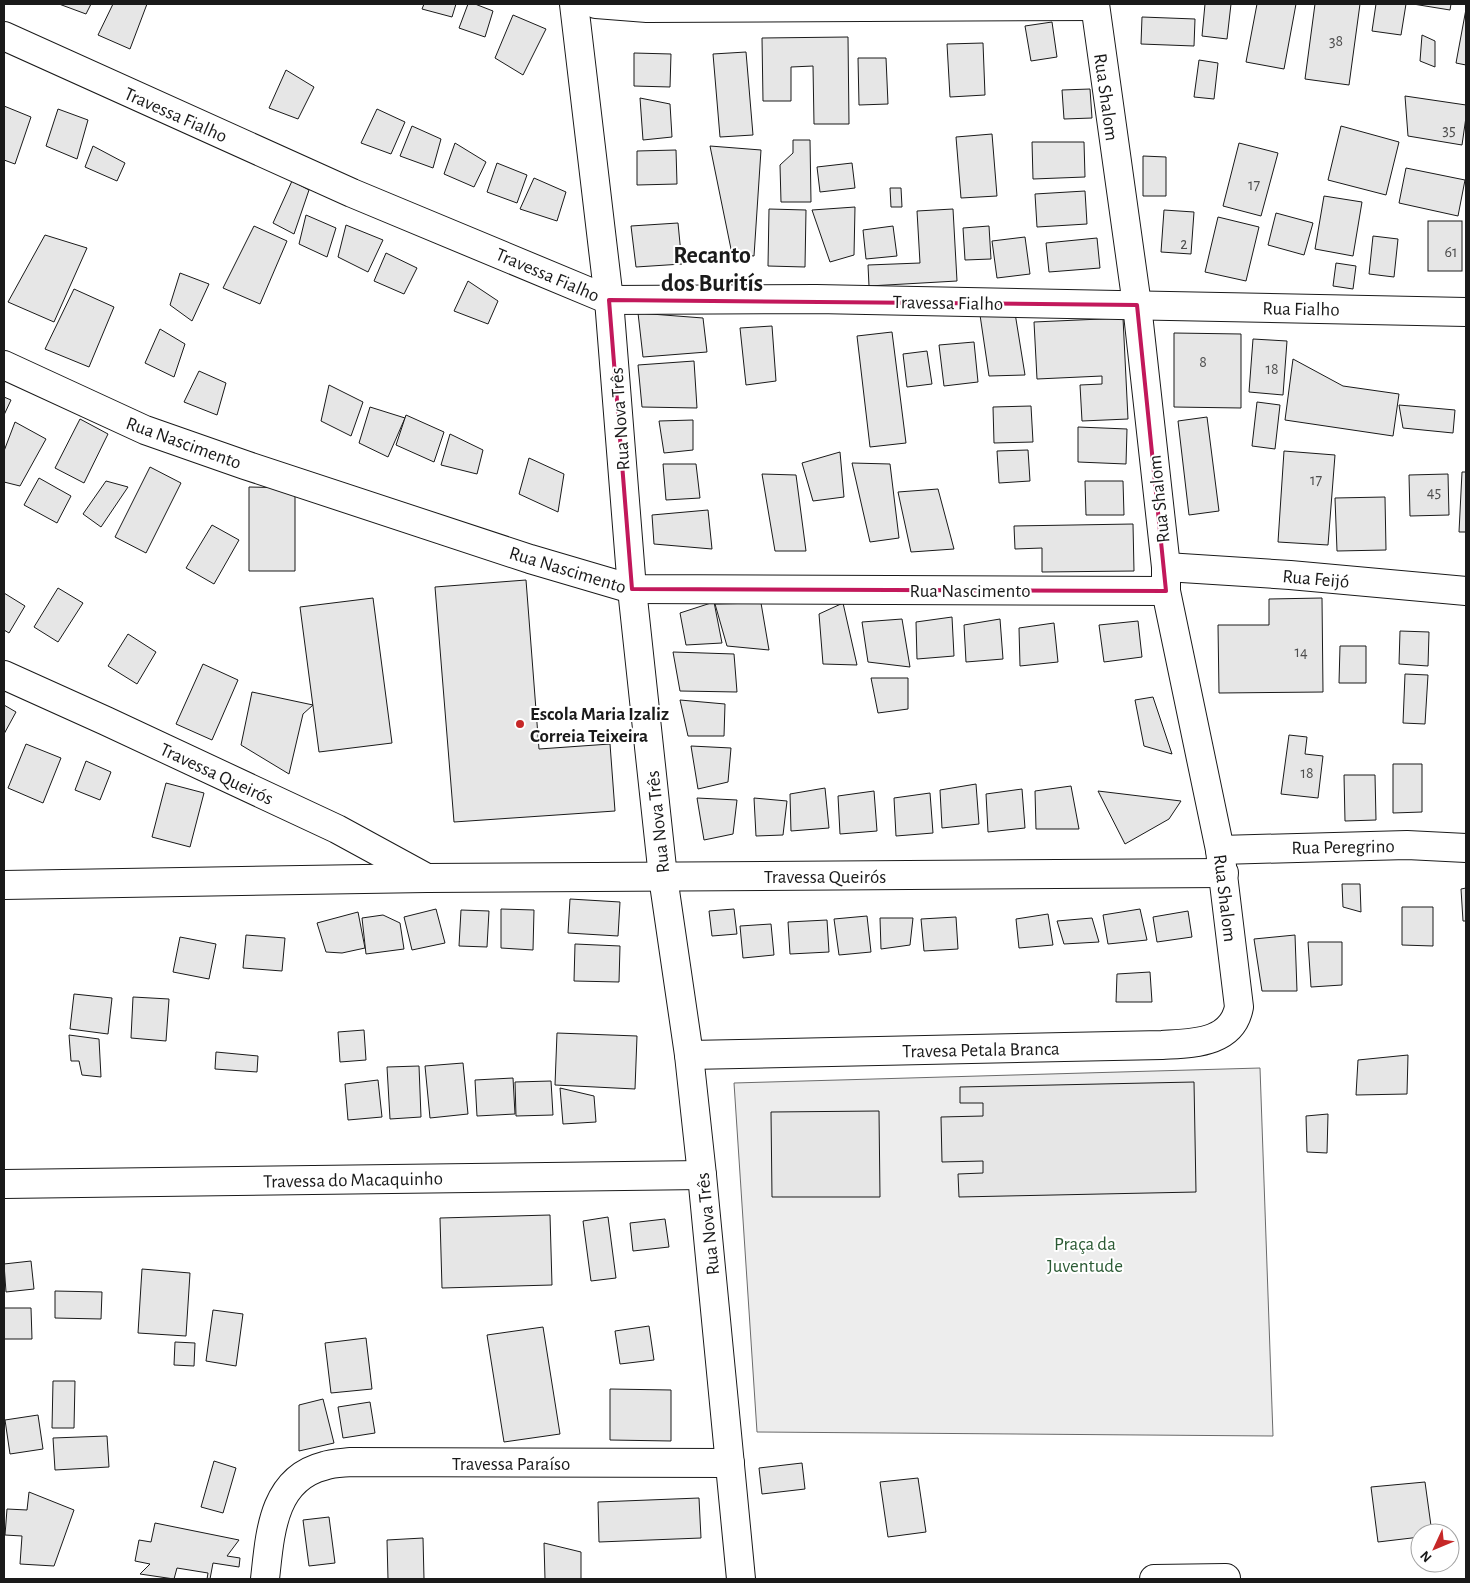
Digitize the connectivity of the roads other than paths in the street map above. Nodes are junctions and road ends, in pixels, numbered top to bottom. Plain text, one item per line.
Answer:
1 (574, 4) edge
2 (596, 4) edge
3 (1095, 5) edge
4 (4, 36) edge
5 (609, 300) junction
6 (1137, 305) junction
7 (1466, 312) edge
8 (4, 365) edge
9 (1166, 579) junction
10 (632, 589) junction
11 (1466, 591) edge
12 (4, 675) edge
13 (1466, 848) edge
14 (1222, 862) junction
15 (663, 877) junction
16 (427, 878) junction
17 (4, 886) edge
18 (1237, 991) joint
19 (689, 1055) junction
20 (702, 1175) junction
21 (4, 1184) edge
22 (730, 1463) junction
23 (1226, 1578) dead end
24 (265, 1579) edge
25 (740, 1579) edge
26 (1154, 1579) edge

1 - 5 street, Rua Nova Três
2 - 3 street
3 - 6 street, Rua Shalom
4 - 5 street, Travessa Fialho
5 - 6 street, Travessa Fialho
5 - 10 street, Rua Nova Três
6 - 7 street, Rua Fialho
6 - 9 street, Rua Shalom
8 - 10 street, Rua Nascimento
9 - 10 street, Rua Nascimento
9 - 11 street, Rua Feijó
9 - 14 street, Rua Shalom
10 - 15 street, Rua Nova Três
12 - 16 street, Travessa Queirós
13 - 14 street, Rua Peregrino
14 - 15 street, Travessa Queirós
14 - 18 street, Rua Shalom
15 - 16 street, Travessa Queirós
15 - 19 street, Rua Nova Três
16 - 17 street, Travessa Queirós
18 - 19 street, Travesa Petala Branca
19 - 20 street, Rua Nova Três
20 - 21 street, Travessa do Macaquinho
20 - 22 street, Rua Nova Três
22 - 24 street, Travessa Paraíso
22 - 25 street, Rua Nova Três
23 - 26 street

